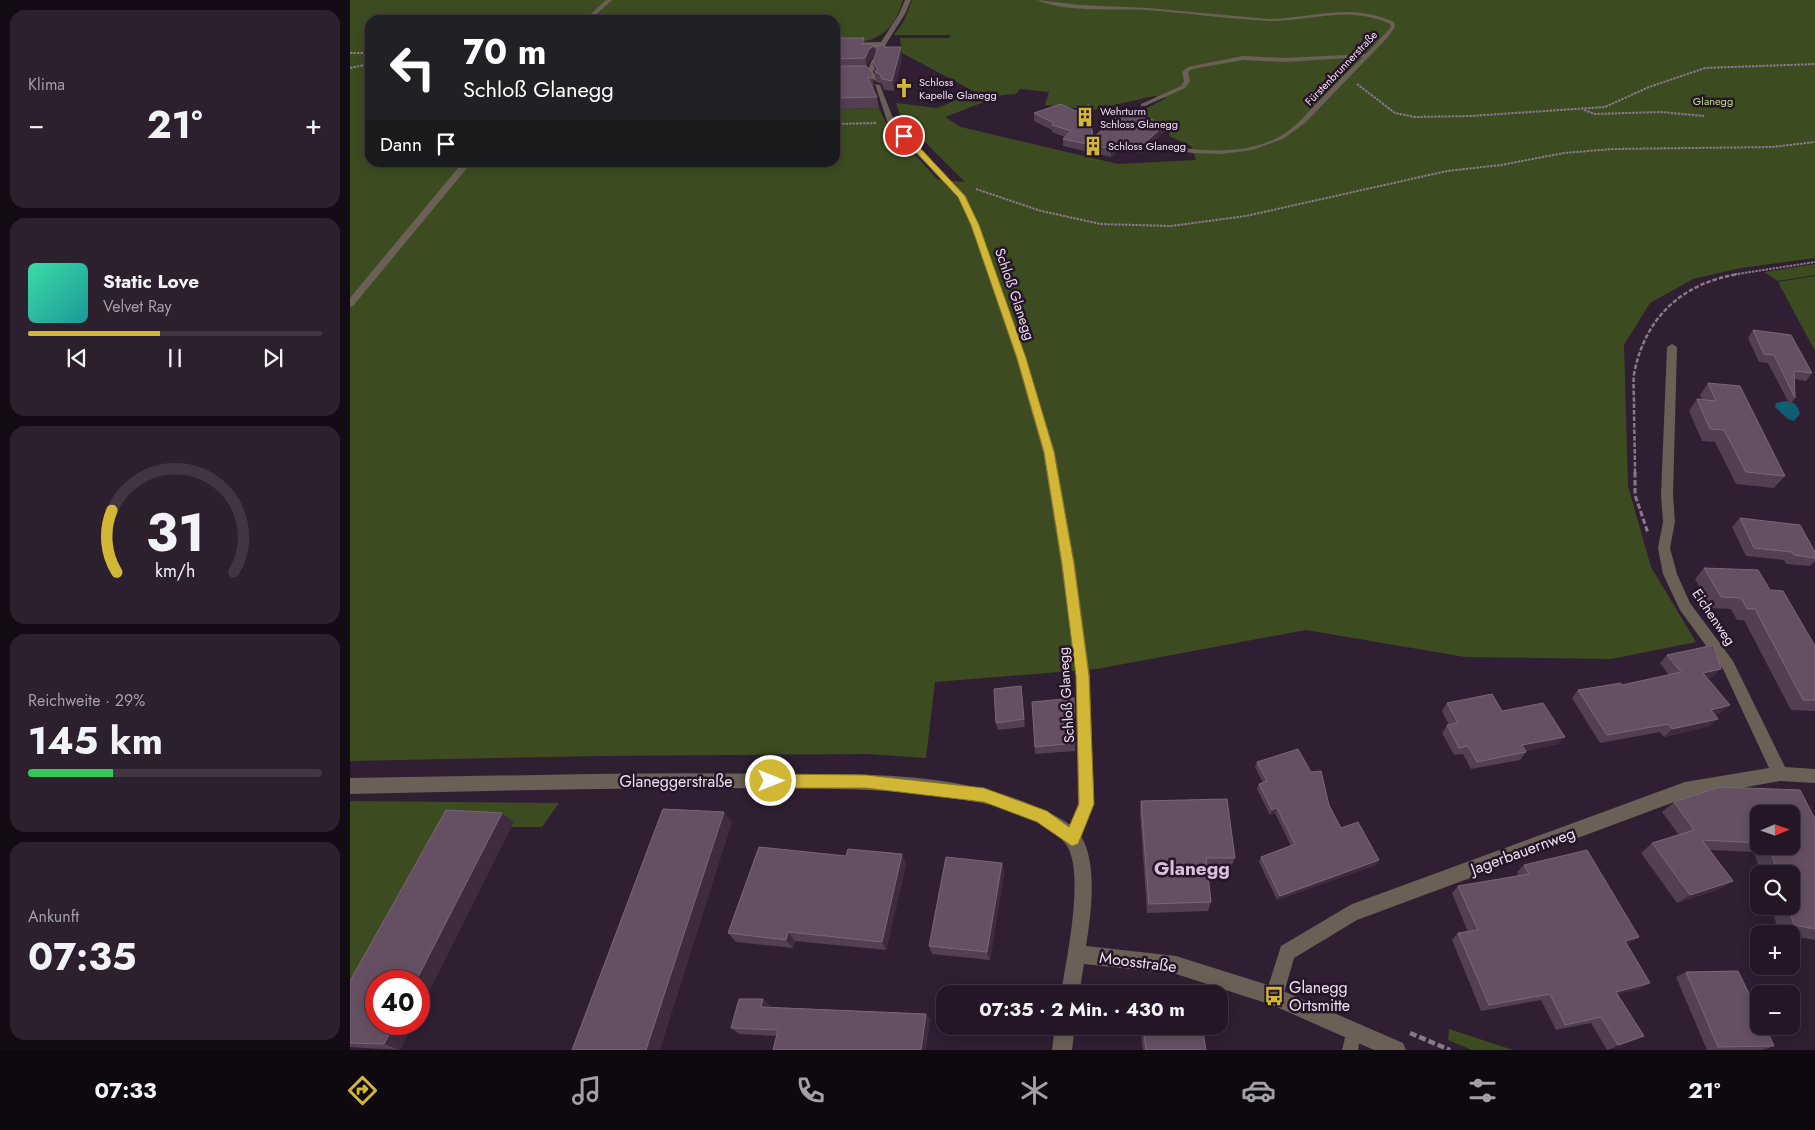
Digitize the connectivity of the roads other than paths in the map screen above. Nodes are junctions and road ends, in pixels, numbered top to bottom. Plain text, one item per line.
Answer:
1 (609, 0) edge
2 (908, 0) edge
3 (1039, 0) edge
4 (592, 15) edge
5 (883, 44) junction
6 (840, 45) edge
7 (1368, 55) junction
8 (861, 72) edge
9 (870, 72) junction
10 (1144, 105) dead end
11 (1161, 146) dead end
12 (464, 167) edge
13 (350, 304) edge
14 (1672, 347) dead end
15 (1780, 774) junction
16 (1814, 778) edge
17 (350, 786) edge
18 (1072, 839) junction
19 (1075, 954) junction
20 (1071, 985) edge
21 (1274, 996) junction
22 (1353, 1031) junction
23 (1064, 1035) edge
24 (1062, 1050) edge
25 (1350, 1050) edge
26 (1396, 1050) edge

1 - 4 street
2 - 5 street
3 - 7 lane, Fürstenbrunnerstraße
5 - 6 street
5 - 9 street
7 - 10 lane
7 - 11 lane, Fürstenbrunnerstraße
8 - 9 lane
9 - 18 street, Schloß Glanegg
12 - 13 street
14 - 15 street, Eichenweg
15 - 16 street, Jagerbauernweg
15 - 21 street, Jagerbauernweg
17 - 18 street, Glaneggerstraße
18 - 19 street
19 - 20 street
19 - 21 street, Moosstraße
21 - 22 street, Moosstraße
22 - 25 lane
22 - 26 street, Moosstraße
23 - 24 street

